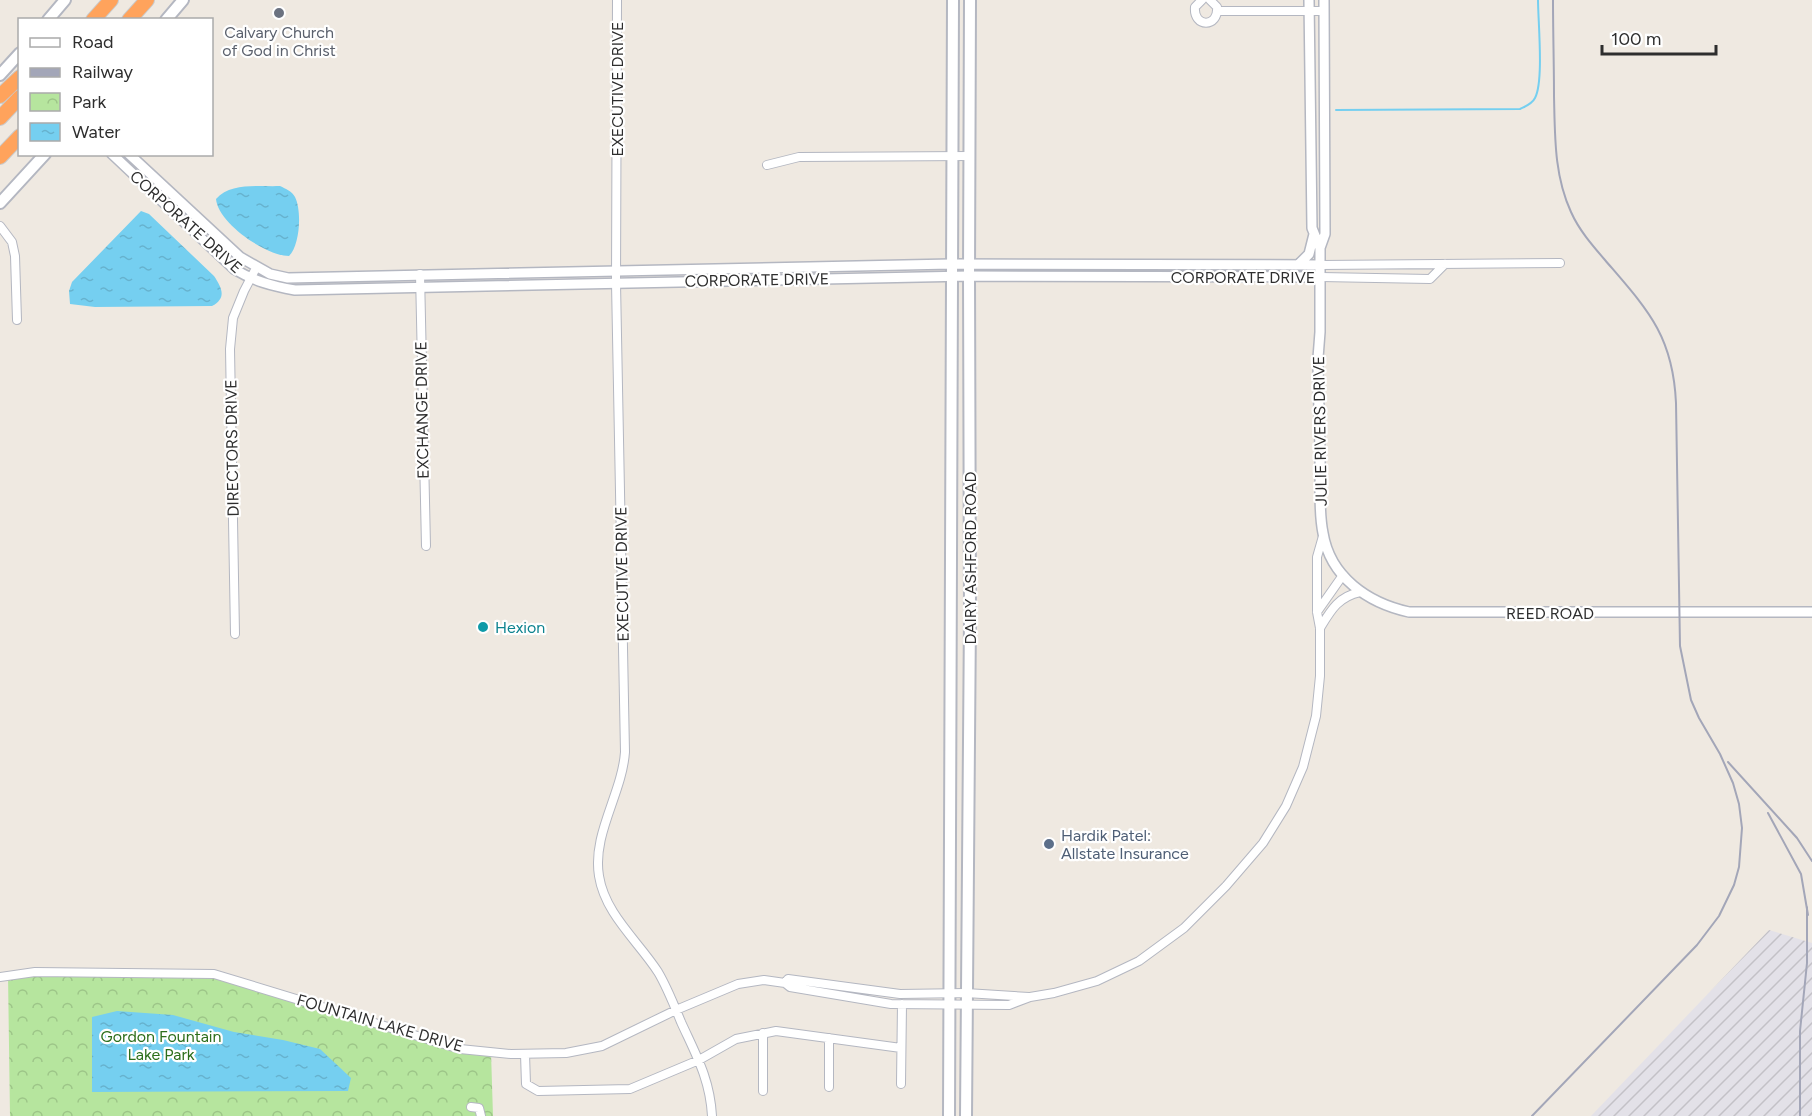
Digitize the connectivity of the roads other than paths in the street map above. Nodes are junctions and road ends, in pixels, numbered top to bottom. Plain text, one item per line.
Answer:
1 (65, 0) edge
2 (147, 0) edge
3 (183, 0) edge
4 (617, 0) edge
5 (953, 0) edge
6 (970, 0) edge
7 (1202, 0) edge
8 (1210, 0) edge
9 (1309, 0) edge
10 (1324, 0) edge
11 (108, 3) edge
12 (1218, 11) junction
13 (1309, 11) junction
14 (1324, 11) junction
15 (50, 18) edge
16 (95, 18) edge
17 (131, 18) edge
18 (168, 18) edge
19 (18, 54) edge
20 (0, 75) edge
21 (18, 79) edge
22 (1310, 79) junction
23 (1324, 82) junction
24 (0, 96) edge
25 (18, 100) edge
26 (0, 118) edge
27 (18, 138) edge
28 (43, 156) edge
29 (113, 156) edge
30 (131, 156) edge
31 (970, 156) junction
32 (0, 157) edge
33 (951, 157) junction
34 (767, 165) dead end
35 (0, 203) edge
36 (0, 226) edge
37 (1314, 234) junction
38 (1320, 248) junction
39 (1560, 263) dead end
40 (951, 264) junction
41 (969, 264) junction
42 (1141, 264) junction
43 (1445, 264) junction
44 (1298, 265) junction
45 (1321, 265) junction
46 (1356, 265) junction
47 (872, 266) junction
48 (256, 268) junction
49 (616, 271) junction
50 (420, 274) junction
51 (951, 276) junction
52 (969, 276) junction
53 (1141, 277) junction
54 (1321, 277) junction
55 (1357, 277) junction
56 (873, 278) junction
57 (250, 279) junction
58 (616, 284) junction
59 (420, 286) junction
60 (17, 320) dead end
61 (1323, 536) junction
62 (426, 546) dead end
63 (1343, 575) junction
64 (1360, 592) junction
65 (1317, 612) junction
66 (1812, 612) edge
67 (950, 615) junction
68 (970, 616) junction
69 (1320, 628) junction
70 (235, 634) dead end
71 (950, 699) junction
72 (970, 699) junction
73 (950, 849) junction
74 (968, 850) junction
75 (0, 977) edge
76 (785, 983) junction
77 (852, 987) junction
78 (850, 998) junction
79 (950, 999) junction
80 (966, 999) junction
81 (902, 1005) junction
82 (676, 1010) junction
83 (763, 1033) junction
84 (830, 1038) junction
85 (901, 1048) junction
86 (525, 1054) junction
87 (699, 1060) junction
88 (901, 1084) dead end
89 (829, 1087) dead end
90 (763, 1091) dead end
91 (471, 1107) dead end
92 (966, 1113) edge
93 (949, 1114) edge
94 (481, 1116) edge
95 (712, 1116) edge

1 - 15 main road
2 - 17 highway
3 - 18 main road
4 - 49 street, EXECUTIVE DRIVE
5 - 33 main road, DAIRY ASHFORD ROAD
6 - 31 main road, DAIRY ASHFORD ROAD
7 - 12 street
8 - 12 street
9 - 13 street, JULIE RIVERS DRIVE
10 - 14 street, JULIE RIVERS DRIVE
11 - 16 highway
12 - 13 street
13 - 14 street
13 - 22 street, JULIE RIVERS DRIVE
14 - 23 street, JULIE RIVERS DRIVE
19 - 20 main road
21 - 24 highway
22 - 23 street
22 - 37 street, JULIE RIVERS DRIVE
23 - 38 street, JULIE RIVERS DRIVE
25 - 26 highway
27 - 32 highway
28 - 35 main road
29 - 57 street, CORPORATE DRIVE
30 - 48 street, CORPORATE DRIVE
31 - 33 street
31 - 41 main road, DAIRY ASHFORD ROAD
33 - 34 street
33 - 40 main road, DAIRY ASHFORD ROAD
36 - 60 street
37 - 38 street, JULIE RIVERS DRIVE
37 - 44 street
38 - 45 street, JULIE RIVERS DRIVE
39 - 43 street, CORPORATE DRIVE
40 - 41 street, CORPORATE DRIVE
40 - 47 street, CORPORATE DRIVE
40 - 51 main road, DAIRY ASHFORD ROAD
41 - 42 street, CORPORATE DRIVE
41 - 52 main road, DAIRY ASHFORD ROAD
42 - 44 street, CORPORATE DRIVE
42 - 53 street
43 - 46 street, CORPORATE DRIVE
43 - 55 street, CORPORATE DRIVE
44 - 45 street, CORPORATE DRIVE
45 - 46 street, CORPORATE DRIVE
45 - 54 street, JULIE RIVERS DRIVE
46 - 55 street
47 - 49 street, CORPORATE DRIVE
47 - 56 street
48 - 50 street, CORPORATE DRIVE
48 - 57 street, DIRECTORS DRIVE
49 - 50 street, CORPORATE DRIVE
49 - 58 street, EXECUTIVE DRIVE
50 - 59 street, EXCHANGE DRIVE
51 - 52 street, CORPORATE DRIVE
51 - 56 street, CORPORATE DRIVE
51 - 67 main road, DAIRY ASHFORD ROAD
52 - 53 street, CORPORATE DRIVE
52 - 68 main road, DAIRY ASHFORD ROAD
53 - 54 street, CORPORATE DRIVE
54 - 55 street, CORPORATE DRIVE
54 - 61 street, JULIE RIVERS DRIVE
56 - 58 street, CORPORATE DRIVE
57 - 59 street, CORPORATE DRIVE
57 - 70 street, DIRECTORS DRIVE
58 - 59 street, CORPORATE DRIVE
58 - 82 street, EXECUTIVE DRIVE
59 - 62 street, EXCHANGE DRIVE
61 - 63 street, REED ROAD
61 - 65 street, JULIE RIVERS DRIVE
63 - 64 street, REED ROAD
63 - 65 street
64 - 66 street, REED ROAD
64 - 69 street
65 - 69 street, JULIE RIVERS DRIVE
67 - 68 main road
67 - 71 main road, DAIRY ASHFORD ROAD
68 - 72 main road, DAIRY ASHFORD ROAD
69 - 80 street, JULIE RIVERS DRIVE
71 - 72 main road
71 - 73 main road, DAIRY ASHFORD ROAD
72 - 74 main road, DAIRY ASHFORD ROAD
73 - 74 main road
73 - 79 main road, DAIRY ASHFORD ROAD
74 - 80 main road, DAIRY ASHFORD ROAD
75 - 86 street, FOUNTAIN LAKE DRIVE
76 - 77 street, FOUNTAIN LAKE DRIVE
76 - 78 street, FOUNTAIN LAKE DRIVE
76 - 82 street, FOUNTAIN LAKE DRIVE
77 - 78 street
77 - 79 street, FOUNTAIN LAKE DRIVE
78 - 81 street, FOUNTAIN LAKE DRIVE
79 - 80 street, JULIE RIVERS DRIVE
79 - 81 street, FOUNTAIN LAKE DRIVE
79 - 93 main road, DAIRY ASHFORD ROAD
80 - 92 main road, DAIRY ASHFORD ROAD
81 - 85 street
82 - 86 street, FOUNTAIN LAKE DRIVE
82 - 87 street, EXECUTIVE DRIVE
83 - 84 street
83 - 87 street
83 - 90 street
84 - 85 street
84 - 89 street
85 - 88 street
86 - 87 street
87 - 95 street, EXECUTIVE DRIVE
91 - 94 street
92 - 93 main road

